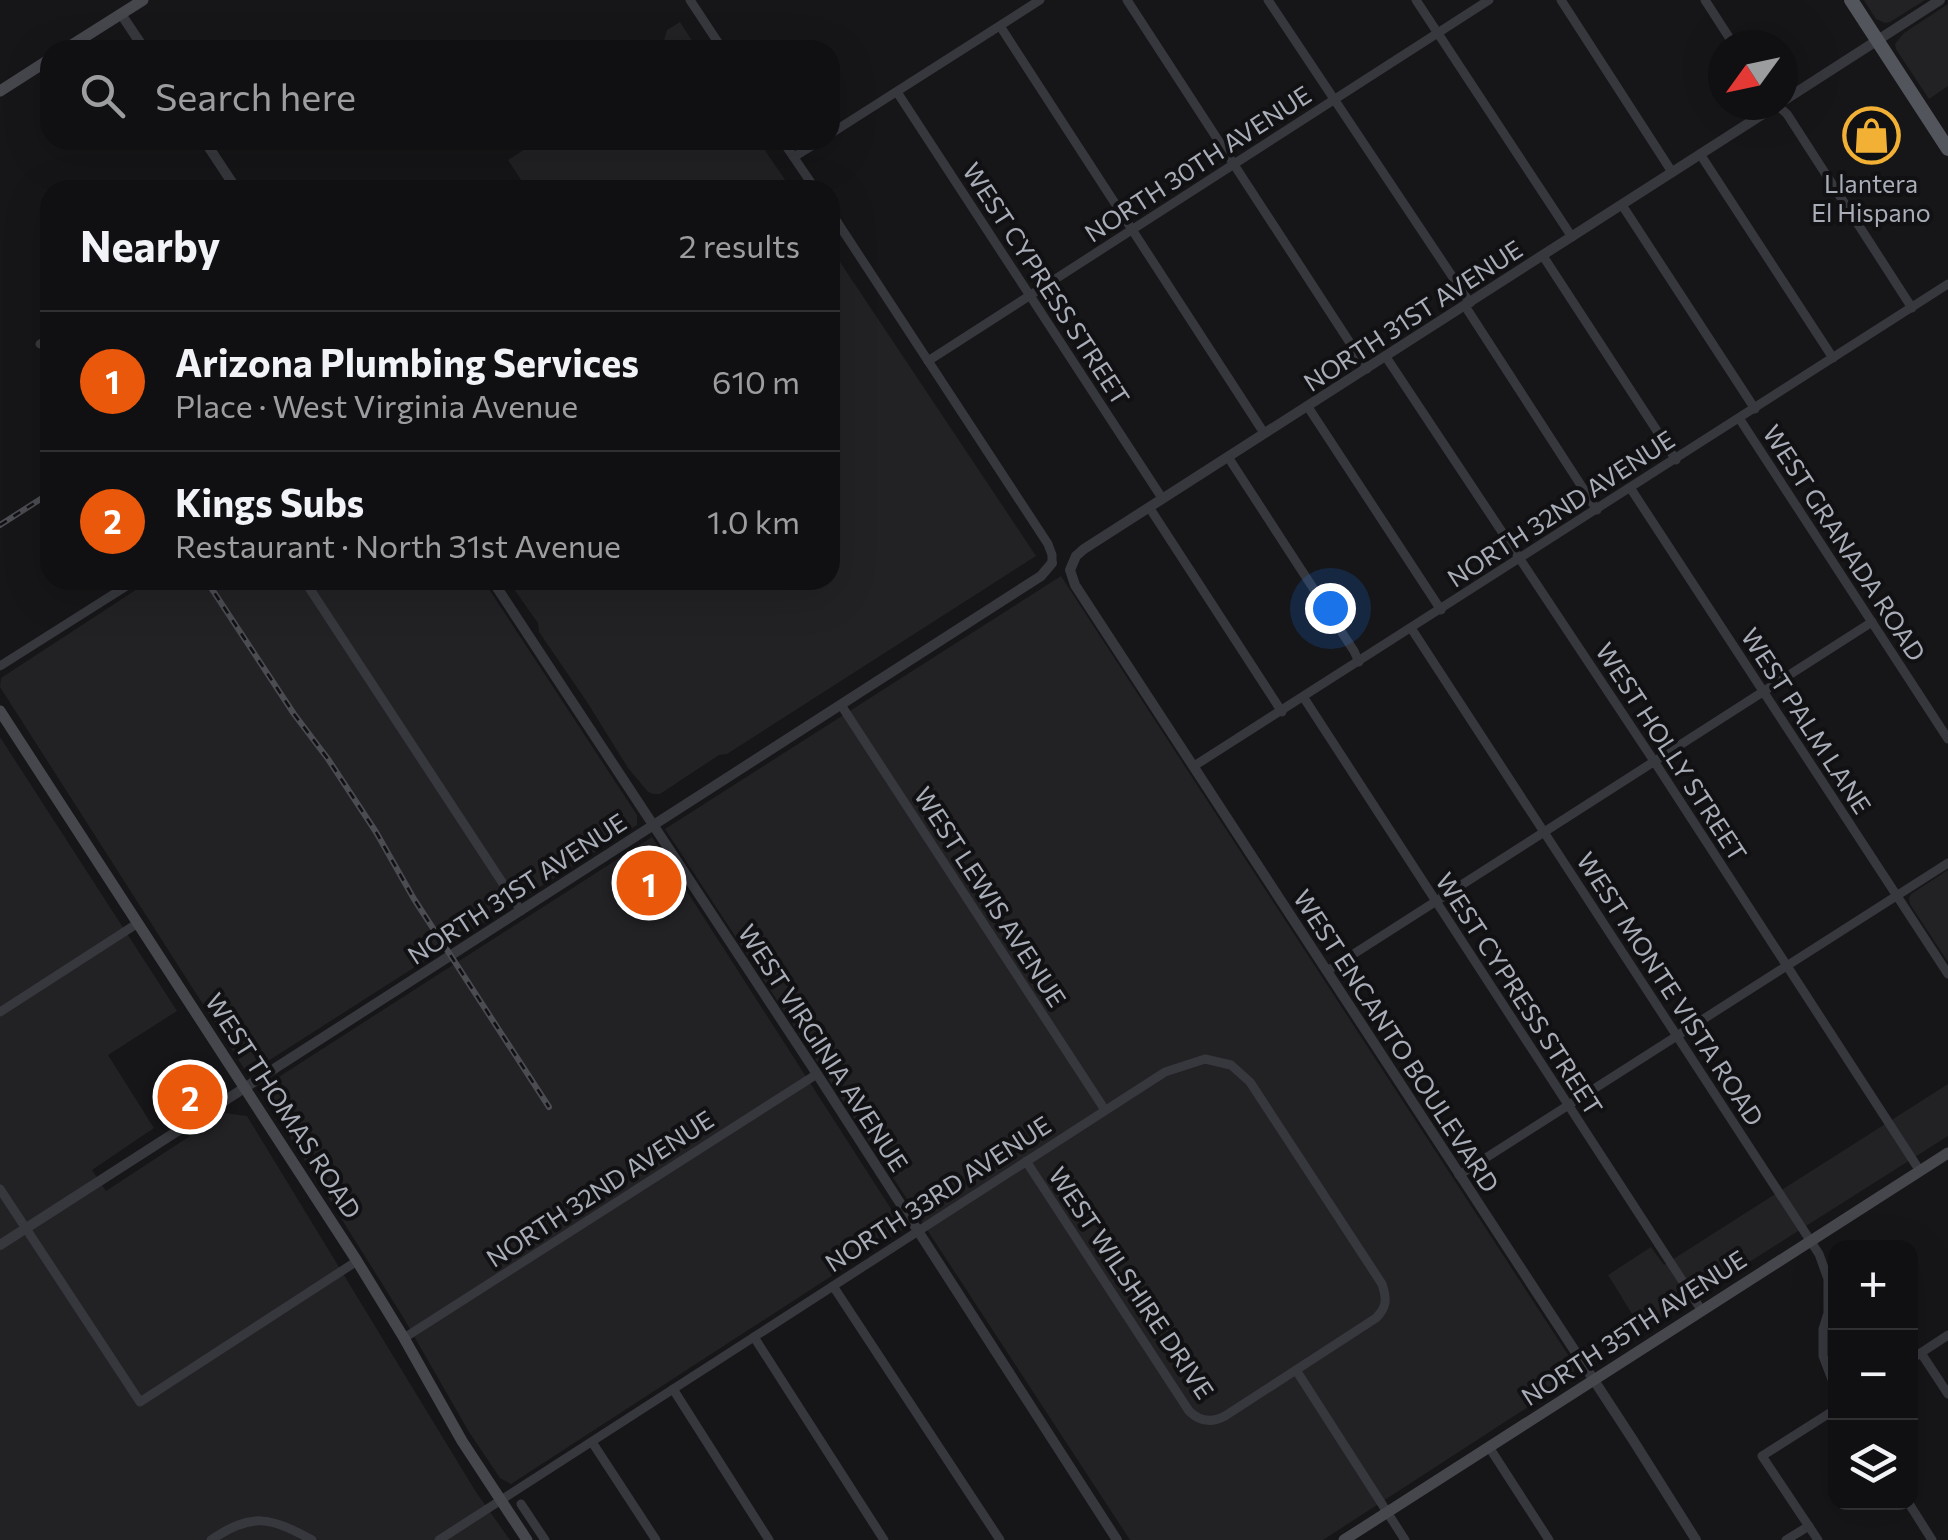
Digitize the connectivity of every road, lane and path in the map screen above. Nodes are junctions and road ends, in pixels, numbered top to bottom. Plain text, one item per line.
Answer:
1 (142, 0) edge
2 (690, 0) edge
3 (1040, 0) edge
4 (1127, 0) edge
5 (1268, 0) edge
6 (1416, 0) edge
7 (1489, 0) edge
8 (1561, 0) edge
9 (1705, 0) edge
10 (1851, 0) edge
11 (1940, 0) edge
12 (121, 14) junction
13 (1000, 26) junction
14 (1724, 30) edge
15 (1438, 33) junction
16 (1877, 39) junction
17 (80, 40) edge
18 (138, 40) edge
19 (716, 40) edge
20 (40, 65) edge
21 (0, 91) edge
22 (1798, 91) edge
23 (897, 92) junction
24 (1335, 99) junction
25 (1754, 120) edge
26 (1790, 120) edge
27 (840, 128) edge
28 (1948, 149) edge
29 (210, 150) edge
30 (789, 150) edge
31 (805, 150) edge
32 (1700, 154) junction
33 (794, 157) junction
34 (1234, 164) junction
35 (1672, 172) junction
36 (230, 180) edge
37 (809, 180) edge
38 (1622, 205) junction
39 (840, 226) edge
40 (1132, 230) junction
41 (1572, 238) junction
42 (1544, 256) junction
43 (1948, 284) edge
44 (1029, 296) junction
45 (1467, 304) junction
46 (1912, 308) junction
47 (1386, 357) junction
48 (1833, 358) junction
49 (928, 361) junction
50 (1367, 369) junction
51 (1308, 407) junction
52 (1755, 408) junction
53 (1739, 418) junction
54 (1264, 433) junction
55 (1228, 456) junction
56 (1676, 460) junction
57 (1631, 489) junction
58 (1162, 498) junction
59 (1149, 507) junction
60 (1597, 510) junction
61 (1520, 560) junction
62 (1072, 562) joint
63 (1052, 563) joint
64 (120, 590) edge
65 (311, 590) edge
66 (499, 590) edge
67 (1441, 610) junction
68 (1872, 622) junction
69 (1412, 628) junction
70 (1359, 662) junction
71 (0, 666) edge
72 (1762, 692) junction
73 (1304, 698) junction
74 (842, 705) junction
75 (0, 711) edge
76 (1282, 712) junction
77 (4, 728) edge
78 (1948, 739) edge
79 (1654, 761) junction
80 (1194, 766) junction
81 (654, 825) junction
82 (1544, 832) junction
83 (1948, 863) edge
84 (1897, 896) junction
85 (1436, 901) junction
86 (521, 910) junction
87 (138, 923) junction
88 (1786, 965) junction
89 (1327, 971) junction
90 (1948, 974) edge
91 (0, 1012) edge
92 (1676, 1035) junction
93 (817, 1074) junction
94 (244, 1089) junction
95 (1567, 1106) junction
96 (1105, 1110) junction
97 (1948, 1153) edge
98 (1026, 1161) junction
99 (1920, 1171) junction
100 (1459, 1175) junction
101 (0, 1190) edge
102 (25, 1229) junction
103 (918, 1231) junction
104 (1811, 1241) junction
105 (0, 1245) edge
106 (357, 1261) junction
107 (833, 1286) junction
108 (1702, 1311) junction
109 (1948, 1335) edge
110 (754, 1337) junction
111 (404, 1338) junction
112 (1921, 1353) junction
113 (1918, 1355) edge
114 (1828, 1369) edge
115 (1296, 1370) junction
116 (1594, 1381) junction
117 (673, 1390) junction
118 (1948, 1394) edge
119 (1828, 1414) edge
120 (592, 1442) junction
121 (1489, 1447) junction
122 (501, 1501) junction
123 (521, 1504) dead end
124 (1913, 1510) edge
125 (1387, 1512) junction
126 (533, 1522) junction
127 (1809, 1526) junction
128 (523, 1535) edge
129 (211, 1540) edge
130 (312, 1540) edge
131 (440, 1540) edge
132 (545, 1540) edge
133 (656, 1540) edge
134 (768, 1540) edge
135 (884, 1540) edge
136 (1000, 1540) edge
137 (1117, 1540) edge
138 (1344, 1540) edge
139 (1404, 1540) edge
140 (1549, 1540) edge
141 (1696, 1540) edge
142 (1786, 1540) edge
143 (1818, 1540) edge
144 (1932, 1540) edge

1 - 12 main road
2 - 19 street
3 - 13 street
4 - 34 street
5 - 24 street
6 - 15 street
7 - 15 street, NORTH 30TH AVENUE
8 - 35 street
9 - 14 street
10 - 16 main road
11 - 16 street, NORTH 31ST AVENUE
12 - 17 main road
12 - 18 street
13 - 23 street
13 - 40 street
15 - 24 street, NORTH 30TH AVENUE
15 - 41 street
16 - 22 street, NORTH 31ST AVENUE
16 - 28 main road
20 - 21 main road
23 - 27 street
23 - 44 street, WEST CYPRESS STREET
24 - 34 street, NORTH 30TH AVENUE
24 - 45 street
25 - 32 street, NORTH 31ST AVENUE
26 - 46 street
29 - 36 street
30 - 33 street
31 - 33 street
32 - 35 street, NORTH 31ST AVENUE
32 - 48 street
33 - 37 street
34 - 40 street, NORTH 30TH AVENUE
34 - 50 street
35 - 38 street, NORTH 31ST AVENUE
38 - 41 street, NORTH 31ST AVENUE
38 - 52 street, WEST GRANADA ROAD
39 - 49 street
40 - 44 street, NORTH 30TH AVENUE
40 - 54 street
41 - 42 street, NORTH 31ST AVENUE
42 - 45 street, NORTH 31ST AVENUE
42 - 56 street
43 - 46 street, NORTH 32ND AVENUE
44 - 49 street, NORTH 30TH AVENUE
44 - 58 street, WEST CYPRESS STREET
45 - 47 street, NORTH 31ST AVENUE
45 - 60 street
46 - 48 street, NORTH 32ND AVENUE
47 - 50 street, NORTH 31ST AVENUE
47 - 61 street, WEST HOLLY STREET
48 - 52 street, NORTH 32ND AVENUE
49 - 63 street
50 - 51 street, NORTH 31ST AVENUE
51 - 54 street, NORTH 31ST AVENUE
51 - 67 street
52 - 53 street, NORTH 32ND AVENUE
53 - 56 street, NORTH 32ND AVENUE
53 - 68 street, WEST GRANADA ROAD
54 - 55 street, NORTH 31ST AVENUE
55 - 58 street, NORTH 31ST AVENUE
55 - 70 street
56 - 57 street, NORTH 32ND AVENUE
57 - 60 street, NORTH 32ND AVENUE
57 - 72 street, WEST PALM LANE
58 - 59 street, NORTH 31ST AVENUE
59 - 62 street, NORTH 31ST AVENUE
59 - 76 street
60 - 61 street, NORTH 32ND AVENUE
61 - 67 street, NORTH 32ND AVENUE
61 - 79 street, WEST HOLLY STREET
62 - 80 street, WEST ENCANTO BOULEVARD
63 - 74 street, NORTH 31ST AVENUE
64 - 71 street
65 - 86 street
66 - 81 street, WEST VIRGINIA AVENUE
67 - 69 street, NORTH 32ND AVENUE
68 - 72 street
68 - 78 street, WEST GRANADA ROAD
69 - 70 street, NORTH 32ND AVENUE
69 - 82 street, WEST MONTE VISTA ROAD
70 - 73 street, NORTH 32ND AVENUE
72 - 79 street
72 - 84 street, WEST PALM LANE
73 - 76 street, NORTH 32ND AVENUE
73 - 85 street, WEST CYPRESS STREET
74 - 81 street, NORTH 31ST AVENUE
74 - 96 street, WEST LEWIS AVENUE
75 - 77 main road, WEST THOMAS ROAD
76 - 80 street, NORTH 32ND AVENUE
77 - 87 main road, WEST THOMAS ROAD
79 - 82 street
79 - 88 street, WEST HOLLY STREET
80 - 89 street, WEST ENCANTO BOULEVARD
81 - 86 street, NORTH 31ST AVENUE
81 - 93 street, WEST VIRGINIA AVENUE
82 - 85 street
82 - 92 street, WEST MONTE VISTA ROAD
83 - 84 street
84 - 88 street
84 - 90 street, WEST PALM LANE
85 - 89 street
85 - 95 street, WEST CYPRESS STREET
86 - 94 street, NORTH 31ST AVENUE
87 - 91 street
87 - 94 main road, WEST THOMAS ROAD
88 - 92 street
88 - 99 street, WEST HOLLY STREET
89 - 100 street, WEST ENCANTO BOULEVARD
92 - 95 street
92 - 104 street, WEST MONTE VISTA ROAD
93 - 103 street, WEST VIRGINIA AVENUE
93 - 111 street, NORTH 32ND AVENUE
94 - 102 street, NORTH 31ST AVENUE
94 - 106 main road, WEST THOMAS ROAD
95 - 100 street
95 - 108 street, WEST CYPRESS STREET
96 - 98 street, NORTH 33RD AVENUE
96 - 115 street, NORTH 33RD AVENUE
97 - 99 main road, NORTH 35TH AVENUE
98 - 103 street, NORTH 33RD AVENUE
98 - 115 street, WEST WILSHIRE DRIVE
99 - 104 main road, NORTH 35TH AVENUE
100 - 116 street, WEST ENCANTO BOULEVARD
101 - 102 street
102 - 105 street, NORTH 31ST AVENUE
102 - 106 street
103 - 107 street, NORTH 33RD AVENUE
103 - 137 street, WEST VIRGINIA AVENUE
104 - 108 main road, NORTH 35TH AVENUE
104 - 114 street, WEST MONTE VISTA ROAD
106 - 111 main road, WEST THOMAS ROAD
107 - 110 street, NORTH 33RD AVENUE
107 - 136 street
108 - 116 main road, NORTH 35TH AVENUE
109 - 112 street
110 - 117 street, NORTH 33RD AVENUE
110 - 135 street
111 - 122 main road, WEST THOMAS ROAD
112 - 113 street
112 - 118 street
115 - 125 street
116 - 121 main road, NORTH 35TH AVENUE
116 - 141 street, WEST ENCANTO BOULEVARD
117 - 120 street, NORTH 33RD AVENUE
117 - 134 street
119 - 127 street
120 - 122 street, NORTH 33RD AVENUE
120 - 133 street
121 - 125 main road, NORTH 35TH AVENUE
121 - 140 street
122 - 128 main road, WEST THOMAS ROAD
122 - 131 street, NORTH 33RD AVENUE
123 - 126 street
124 - 144 street
125 - 138 main road, NORTH 35TH AVENUE
125 - 139 street
126 - 128 street, WEST THOMAS ROAD
126 - 132 street
127 - 142 street
127 - 143 street
129 - 130 street

